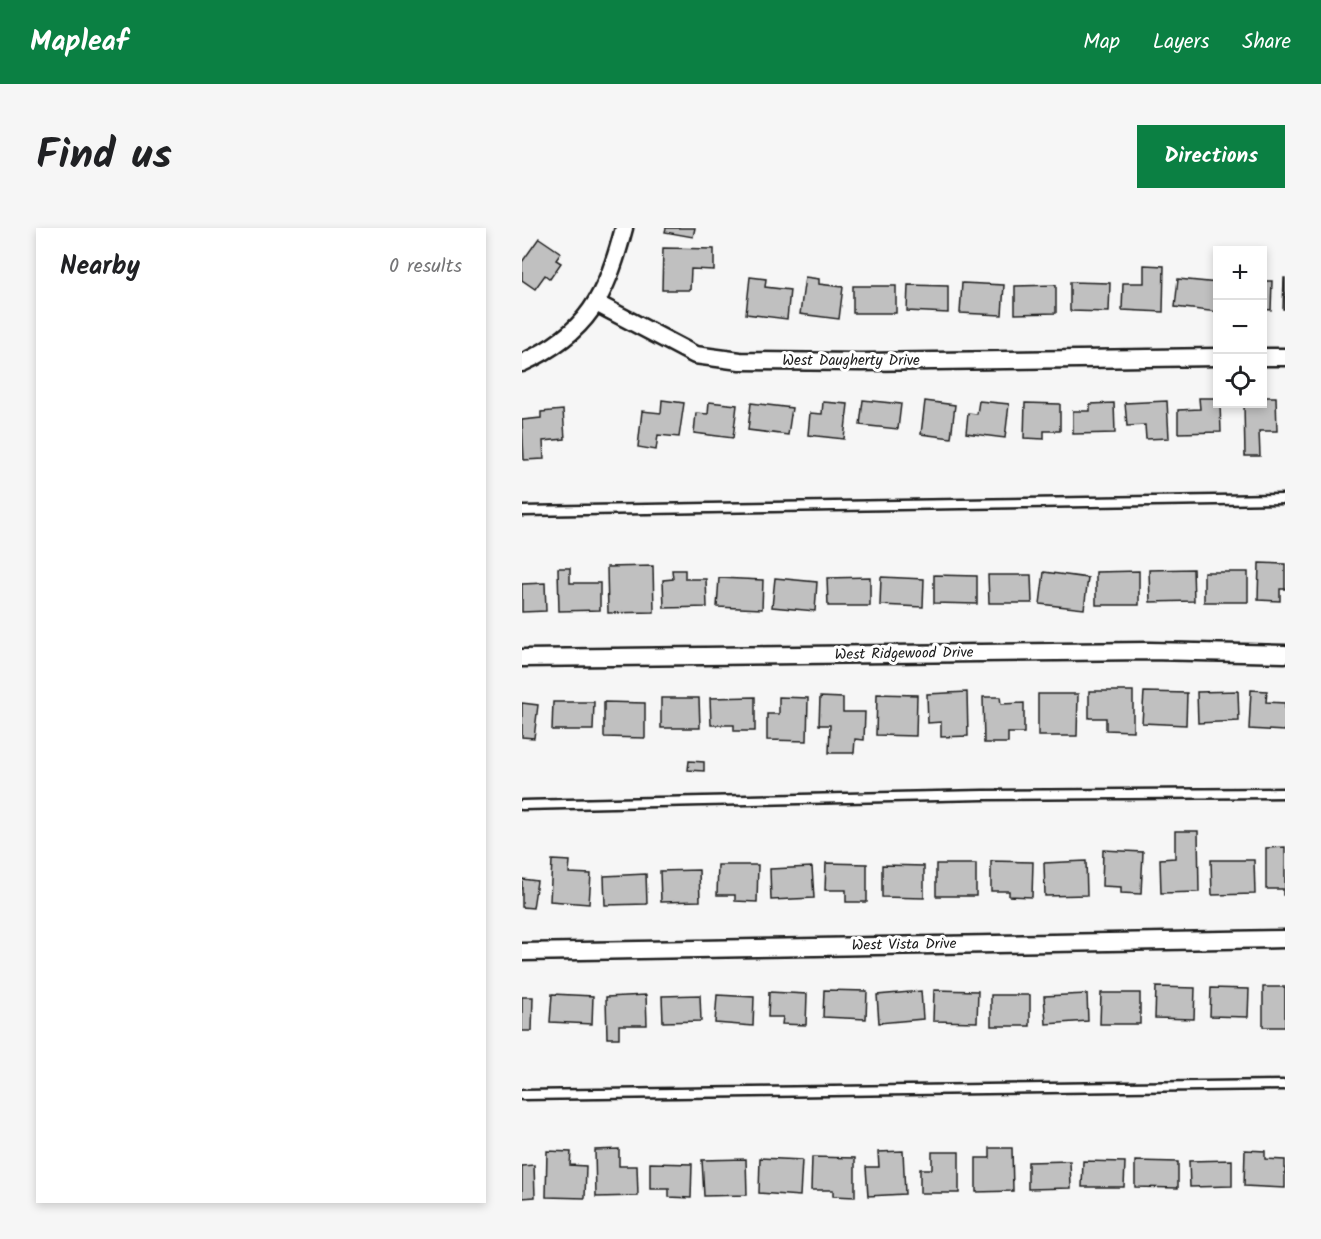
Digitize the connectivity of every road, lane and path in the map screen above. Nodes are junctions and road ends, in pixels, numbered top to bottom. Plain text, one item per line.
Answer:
1 (624, 228) edge
2 (596, 303) junction
3 (1213, 357) edge
4 (1267, 357) edge
5 (1285, 357) edge
6 (522, 363) edge
7 (1285, 500) edge
8 (522, 511) edge
9 (1285, 654) edge
10 (522, 658) edge
11 (1285, 793) edge
12 (522, 805) edge
13 (1285, 939) edge
14 (522, 952) edge
15 (1285, 1085) edge
16 (522, 1095) edge

1 - 2 street
2 - 3 street, West Daugherty Drive
2 - 6 street
4 - 5 street
7 - 8 lane
9 - 10 street, West Ridgewood Drive
11 - 12 lane
13 - 14 street, West Vista Drive
15 - 16 lane

